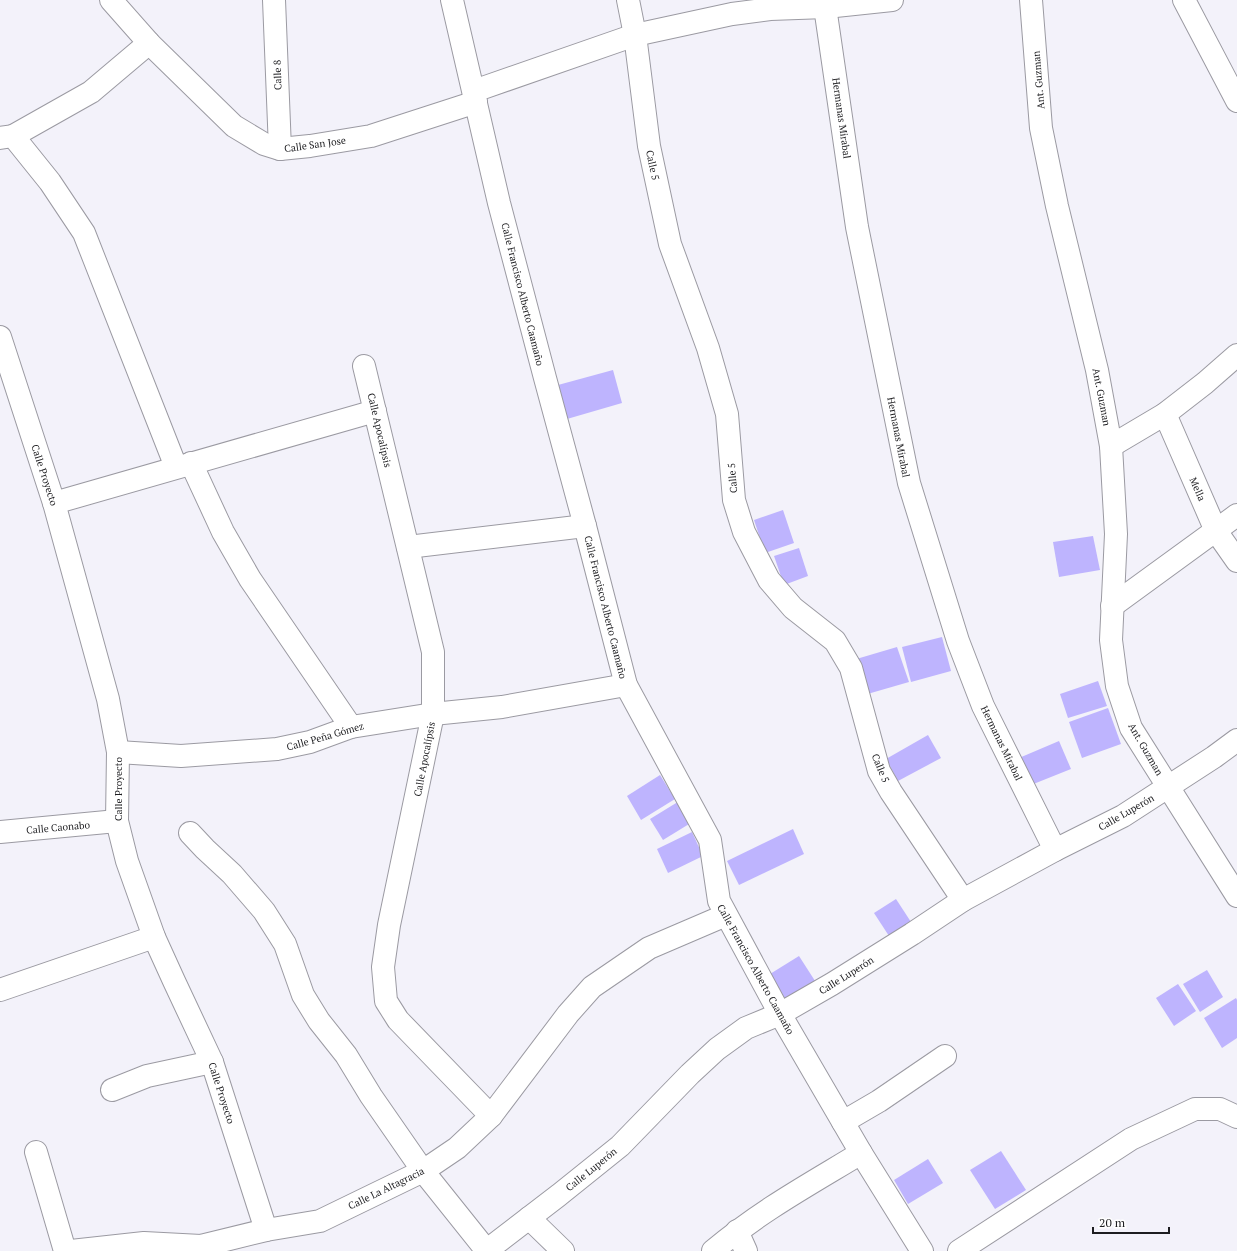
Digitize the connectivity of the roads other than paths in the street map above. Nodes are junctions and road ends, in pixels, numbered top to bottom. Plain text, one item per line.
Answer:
1 (111, 0) edge
2 (274, 0) edge
3 (452, 0) edge
4 (628, 0) edge
5 (892, 0) edge
6 (1031, 0) edge
7 (1184, 0) edge
8 (825, 4) edge
9 (635, 35) junction
10 (149, 42) junction
11 (475, 97) junction
12 (1237, 101) edge
13 (7, 137) edge
14 (280, 149) junction
15 (0, 337) edge
16 (1237, 355) edge
17 (364, 366) dead end
18 (375, 411) junction
19 (1165, 414) junction
20 (1111, 446) junction
21 (184, 465) junction
22 (54, 503) junction
23 (1237, 515) edge
24 (585, 526) junction
25 (1216, 531) junction
26 (408, 547) junction
27 (1237, 561) edge
28 (1112, 606) junction
29 (626, 685) junction
30 (432, 714) junction
31 (351, 727) junction
32 (1237, 740) edge
33 (118, 752) junction
34 (1168, 787) junction
35 (117, 821) junction
36 (0, 832) edge
37 (190, 833) dead end
38 (1055, 850) junction
39 (1230, 872) edge
40 (1237, 896) edge
41 (962, 900) junction
42 (726, 915) junction
43 (154, 937) junction
44 (0, 990) edge
45 (780, 1014) junction
46 (945, 1056) dead end
47 (212, 1062) junction
48 (112, 1090) dead end
49 (1228, 1113) edge
50 (490, 1116) junction
51 (843, 1122) junction
52 (36, 1152) dead end
53 (862, 1153) junction
54 (423, 1171) junction
55 (529, 1218) junction
56 (266, 1230) junction
57 (737, 1231) junction
58 (83, 1250) edge
59 (65, 1251) edge
60 (486, 1251) edge
61 (564, 1251) edge
62 (713, 1251) edge
63 (746, 1251) edge
64 (922, 1251) edge
65 (959, 1251) edge

1 - 10 street, Calle San Jose
2 - 14 street, Calle 8
3 - 11 street, Calle Francisco Alberto Caamaño
4 - 9 street, Calle 5
5 - 8 street, Calle San Jose
6 - 20 street, Ant. Guzman
7 - 12 street
8 - 9 street, Calle San Jose
8 - 38 street, Hermanas Mirabal
9 - 11 street, Calle San Jose
9 - 41 street, Calle 5
10 - 13 street
10 - 14 street, Calle San Jose
11 - 14 street, Calle San Jose
11 - 24 street, Calle Francisco Alberto Caamaño
13 - 21 street
15 - 22 street, Calle Proyecto
16 - 19 street
17 - 18 street, Calle Apocalípsis
18 - 21 street
18 - 26 street, Calle Apocalípsis
19 - 20 street
19 - 25 street, Mella
20 - 28 street, Ant. Guzman
21 - 22 street
21 - 31 street
22 - 33 street, Calle Proyecto
23 - 25 street
24 - 26 street
24 - 29 street, Calle Francisco Alberto Caamaño
25 - 27 street, Mella
25 - 28 street
26 - 30 street, Calle Apocalípsis
28 - 34 street, Ant. Guzman
29 - 30 street, Calle Peña Gómez
29 - 42 street, Calle Francisco Alberto Caamaño
30 - 31 street, Calle Peña Gómez
30 - 50 street, Calle Apocalípsis
31 - 33 street, Calle Peña Gómez
32 - 34 street, Calle Luperón
33 - 35 street, Calle Proyecto
34 - 38 street, Calle Luperón
34 - 39 street, Ant. Guzman
35 - 36 street, Calle Caonabo
35 - 43 street, Calle Proyecto
37 - 54 street
38 - 41 street, Calle Luperón
39 - 40 street, Ant. Guzman
41 - 45 street, Calle Luperón
42 - 45 street, Calle Francisco Alberto Caamaño
42 - 50 street, Calle La Altagracia
43 - 44 street
43 - 47 street, Calle Proyecto
45 - 51 street, Calle Francisco Alberto Caamaño
45 - 55 street, Calle Luperón
46 - 51 street
47 - 48 street
47 - 56 street, Calle Proyecto
49 - 65 street
50 - 54 street, Calle La Altagracia
51 - 53 street, Calle Francisco Alberto Caamaño
52 - 59 street
53 - 57 street
53 - 64 street, Calle Francisco Alberto Caamaño
54 - 56 street, Calle La Altagracia
54 - 60 street
55 - 60 street, Calle Luperón
55 - 61 street
56 - 58 street, Calle La Altagracia
57 - 62 street
57 - 63 street

